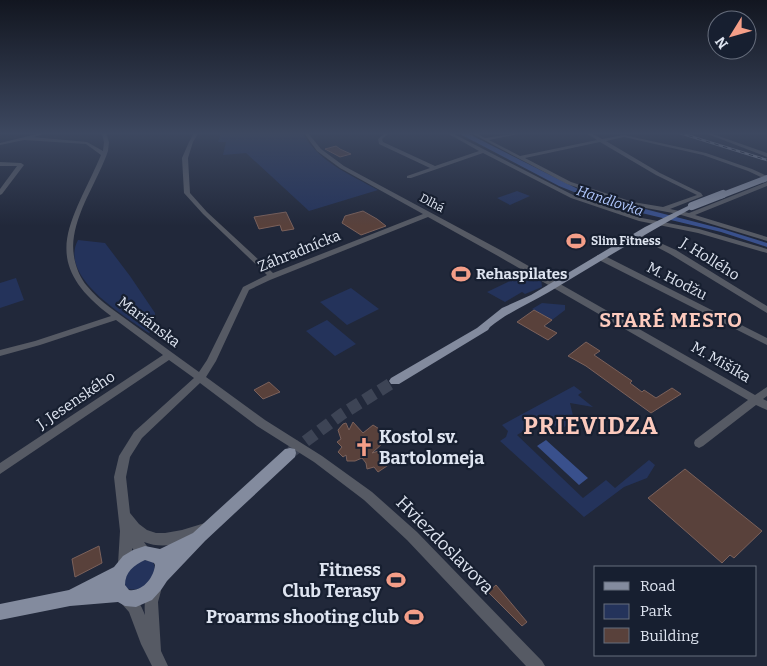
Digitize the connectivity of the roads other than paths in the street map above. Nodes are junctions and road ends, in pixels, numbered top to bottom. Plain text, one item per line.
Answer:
1 (2, 164) edge
2 (99, 164) edge
3 (185, 164) edge
4 (339, 164) edge
5 (426, 164) edge
6 (446, 164) edge
7 (509, 164) edge
8 (534, 164) edge
9 (641, 164) edge
10 (733, 164) edge
11 (434, 168) junction
12 (409, 177) dead end
13 (767, 178) edge
14 (767, 184) edge
15 (0, 193) edge
16 (663, 208) junction
17 (688, 208) junction
18 (676, 213) junction
19 (429, 214) junction
20 (662, 221) junction
21 (638, 235) junction
22 (767, 239) edge
23 (767, 251) edge
24 (600, 257) junction
25 (272, 276) junction
26 (555, 285) junction
27 (767, 310) edge
28 (117, 317) junction
29 (767, 342) edge
30 (0, 353) edge
31 (169, 355) junction
32 (200, 378) junction
33 (395, 381) tunnel mouth
34 (767, 391) edge
35 (757, 400) junction
36 (767, 406) edge
37 (699, 443) dead end
38 (290, 453) tunnel mouth
39 (318, 459) joint
40 (0, 469) edge
41 (125, 516) junction
42 (126, 531) junction
43 (205, 532) junction
44 (152, 555) junction
45 (122, 568) junction
46 (158, 581) junction
47 (123, 595) junction
48 (70, 598) junction
49 (0, 612) edge
50 (157, 659) edge
51 (538, 666) edge

1 - 15 street
2 - 28 street, Mariánska
3 - 25 street
4 - 19 street, Dlhá
5 - 11 street
6 - 11 street
7 - 20 street
8 - 16 street
9 - 17 street
10 - 13 street
11 - 12 street
13 - 17 main road, bridge
14 - 17 street
16 - 17 street
16 - 18 street
17 - 18 main road
17 - 22 street
18 - 20 main road
19 - 25 street, Záhradnícka
19 - 26 street, Dlhá
20 - 21 main road
20 - 23 street
21 - 24 main road
21 - 27 street, J. Hollého
24 - 26 main road
24 - 29 street, M. Hodžu
25 - 32 street, Záhradnícka
26 - 33 main road
26 - 35 street, M. Mišíka
28 - 30 street
28 - 31 street, Mariánska
31 - 32 street, Mariánska
31 - 40 street, J. Jesenského
32 - 39 street, Mariánska
32 - 41 street, Záhradnícka
34 - 35 street
35 - 36 street, M. Mišíka
35 - 37 street
38 - 43 main road
39 - 51 street, Hviezdoslavova
41 - 42 street
41 - 43 street
42 - 44 street
42 - 45 street
43 - 44 main road
43 - 46 main road
44 - 45 main road
44 - 46 main road
45 - 47 main road
45 - 48 main road
46 - 47 main road
46 - 50 street
47 - 48 main road
47 - 50 street
48 - 49 main road

